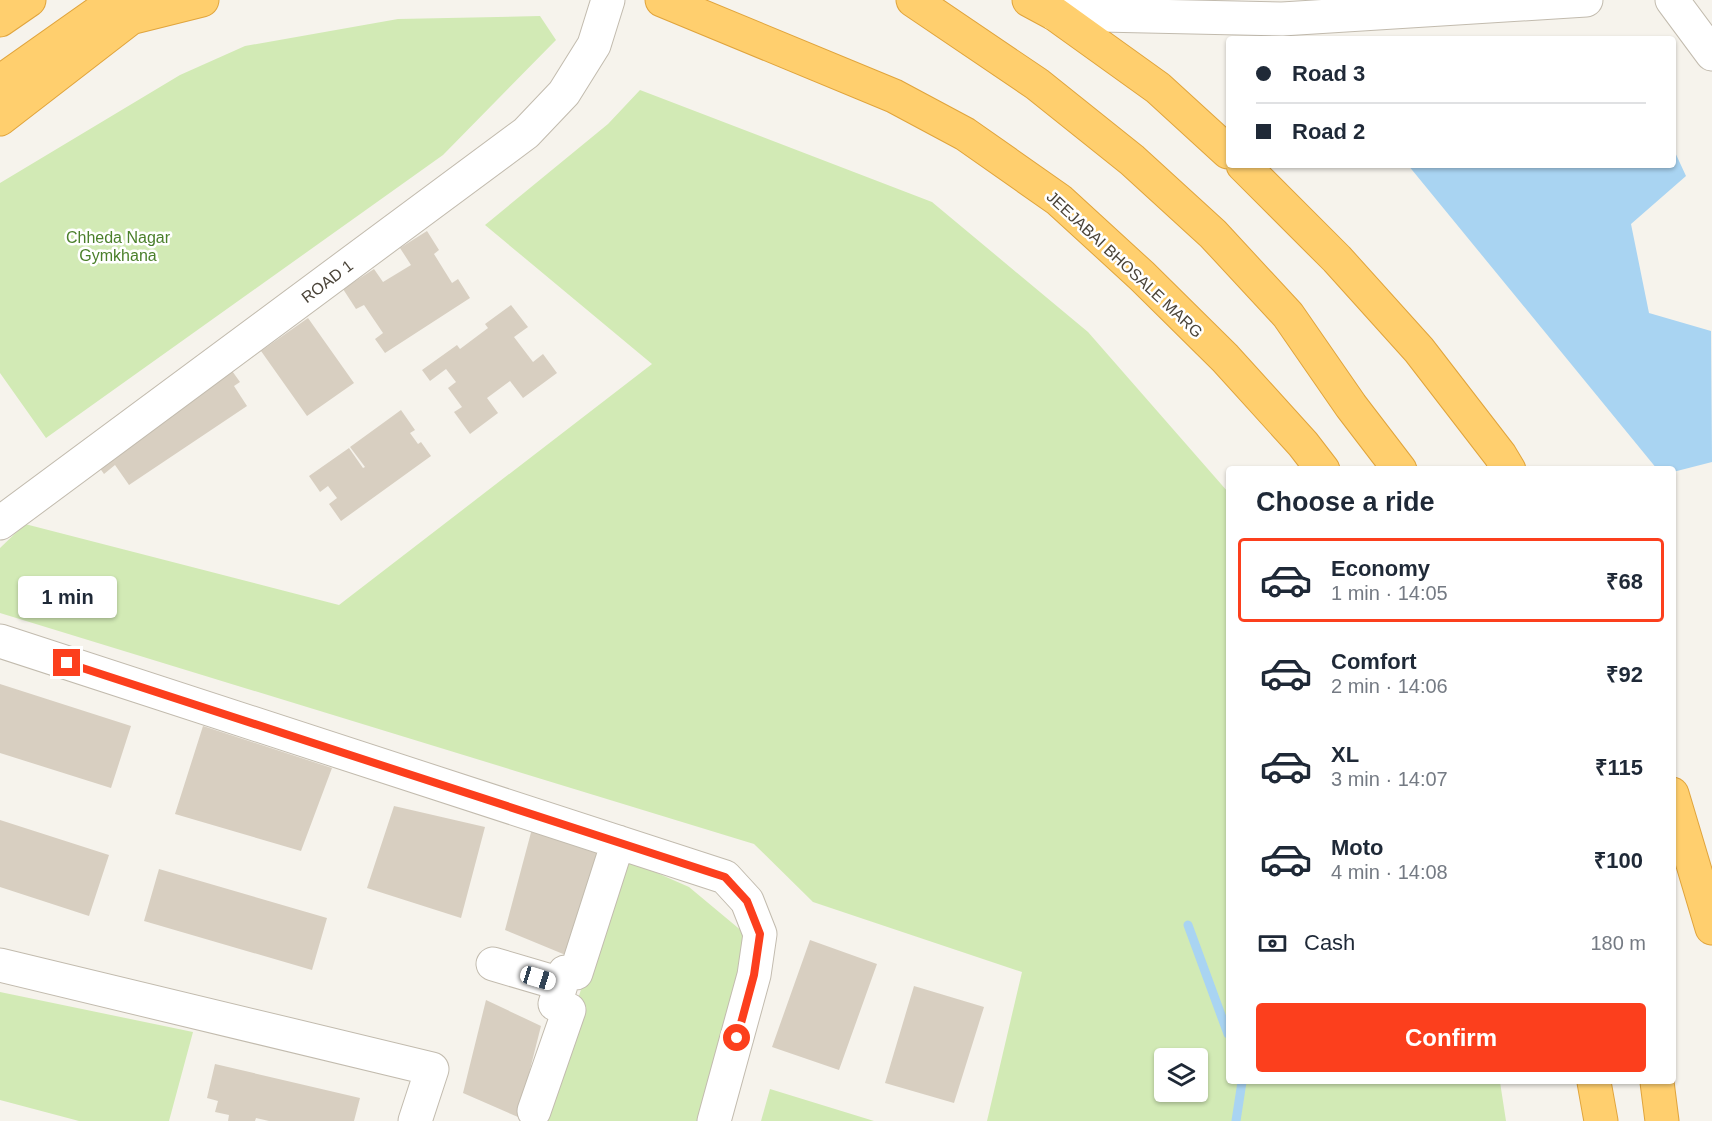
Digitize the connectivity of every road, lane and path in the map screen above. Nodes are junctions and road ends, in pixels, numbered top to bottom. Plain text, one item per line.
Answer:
1 (29, 0) edge
2 (202, 0) edge
3 (608, 0) edge
4 (662, 0) edge
5 (913, 0) edge
6 (1586, 0) edge
7 (1672, 0) edge
8 (134, 6) edge
9 (1042, 7) edge
10 (0, 20) edge
11 (1712, 54) edge
12 (0, 82) edge
13 (0, 119) edge
14 (1226, 150) edge
15 (1245, 168) edge
16 (1320, 466) edge
17 (1397, 466) edge
18 (1506, 466) edge
19 (0, 523) edge
20 (0, 641) edge
21 (1676, 806) edge
22 (618, 842) junction
23 (1712, 928) edge
24 (493, 964) dead end
25 (0, 965) edge
26 (561, 984) junction
27 (1594, 1084) edge
28 (1657, 1084) edge
29 (534, 1111) dead end
30 (415, 1121) edge
31 (714, 1121) edge
32 (1601, 1121) edge
33 (1662, 1121) edge

1 - 10 highway
2 - 8 highway
3 - 19 street, ROAD 1
4 - 16 highway, JEEJABAI BHOSALE MARG
5 - 17 highway
6 - 9 street
7 - 11 street
8 - 12 highway
8 - 13 highway
9 - 14 highway
15 - 18 highway
20 - 22 street
21 - 23 highway
22 - 26 street
22 - 31 street
24 - 26 street
25 - 30 street
26 - 29 street
27 - 32 highway
28 - 33 highway

